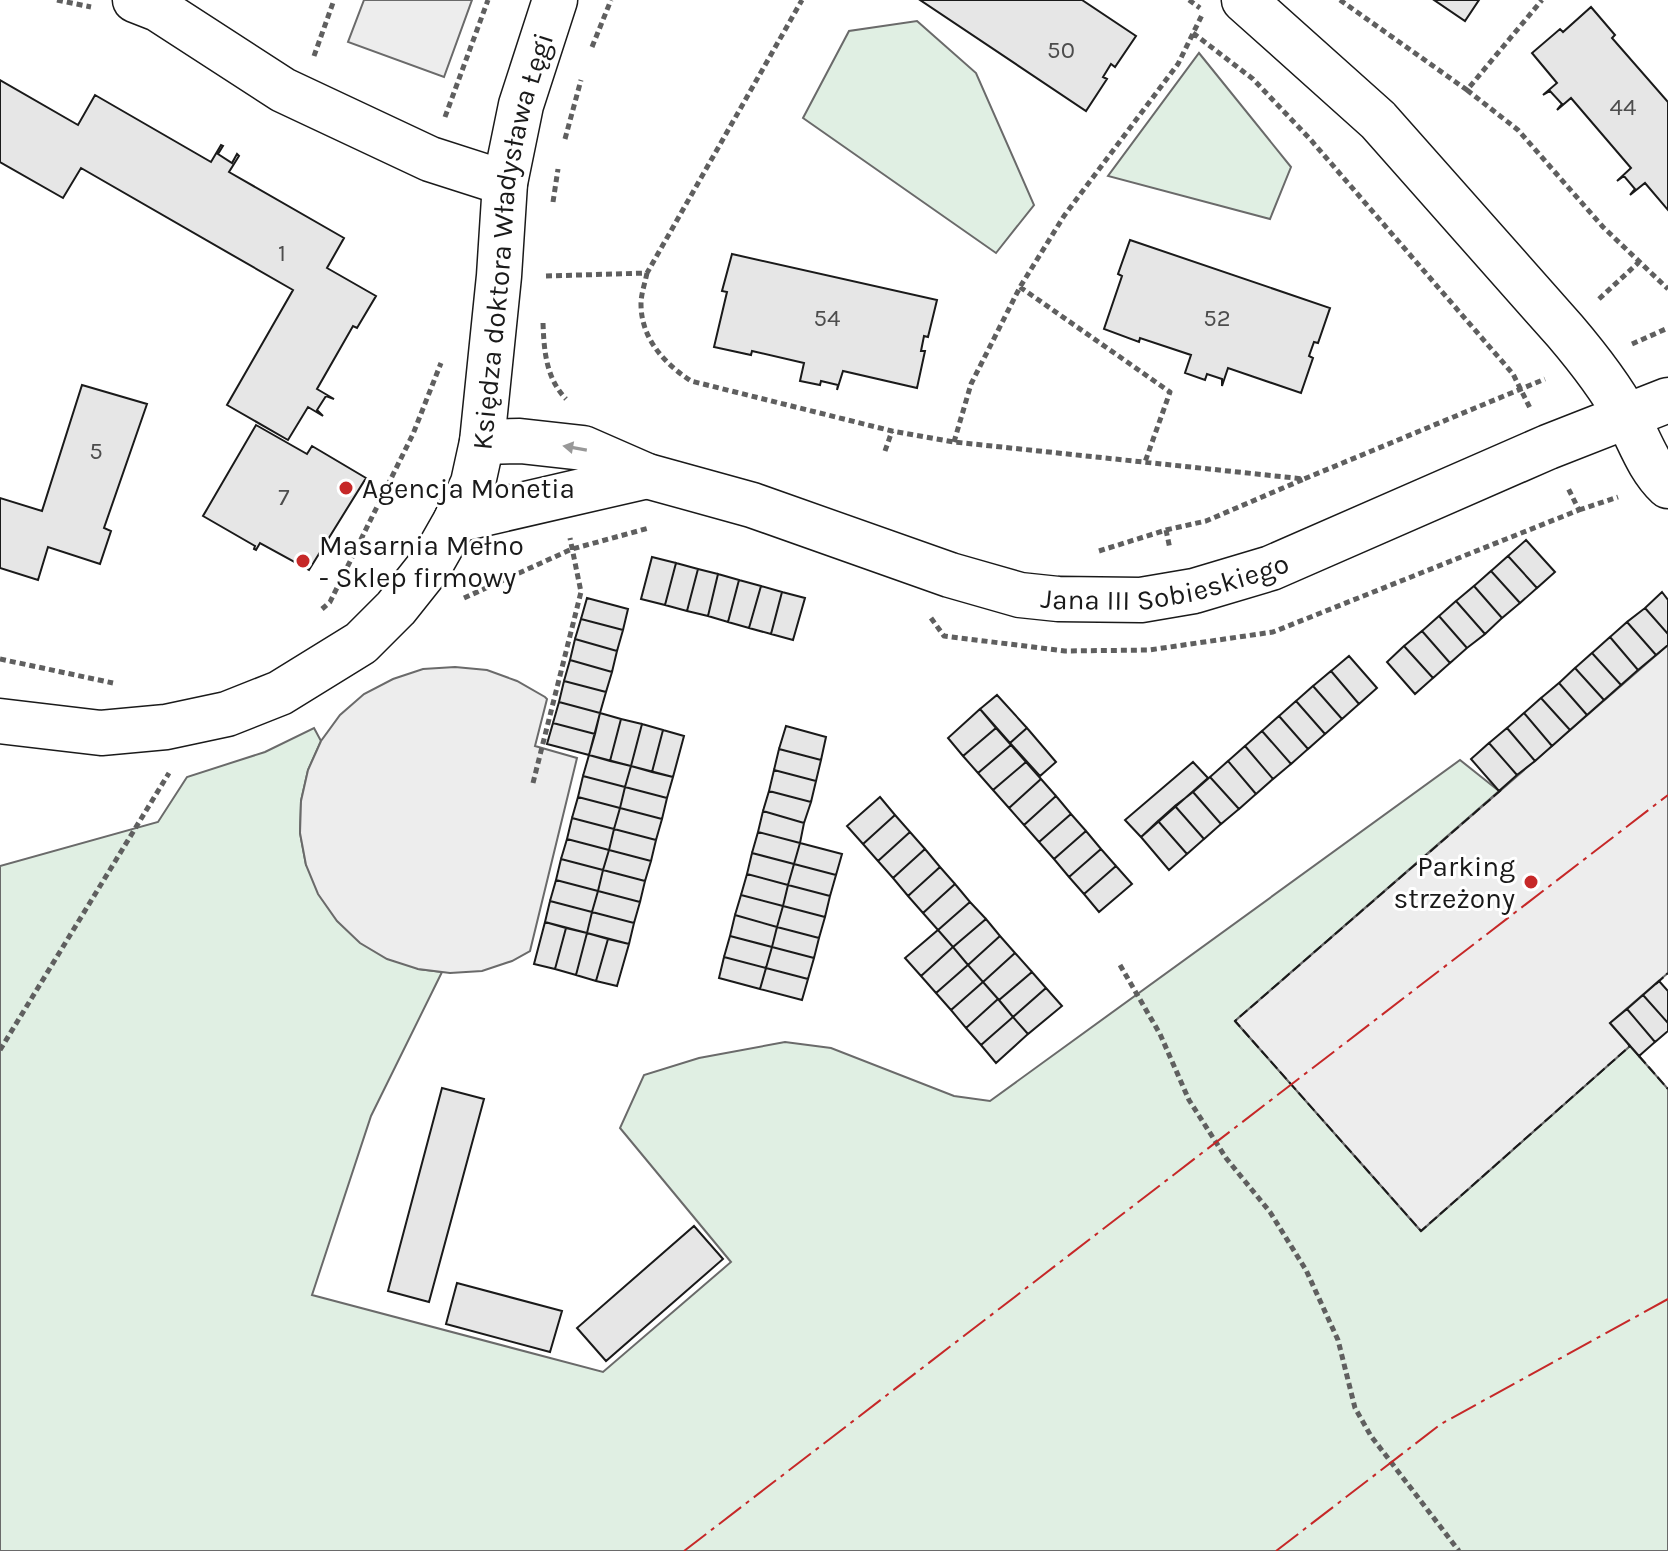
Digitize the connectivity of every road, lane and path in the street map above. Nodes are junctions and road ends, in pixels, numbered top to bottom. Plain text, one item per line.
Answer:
1 (57, 0) edge
2 (334, 0) edge
3 (488, 0) edge
4 (555, 0) edge
5 (611, 0) edge
6 (802, 0) edge
7 (1210, 0) edge
8 (1244, 0) edge
9 (1340, 0) edge
10 (1542, 0) edge
11 (115, 4) edge
12 (1193, 33) junction
13 (588, 56) dead end
14 (310, 67) dead end
15 (584, 70) dead end
16 (1467, 90) junction
17 (442, 126) dead end
18 (561, 151) dead end
19 (559, 167) dead end
20 (505, 183) junction
21 (552, 214) dead end
22 (1639, 262) junction
23 (647, 273) junction
24 (571, 276) dead end
25 (1020, 287) junction
26 (1668, 289) edge
27 (543, 320) dead end
28 (1668, 328) edge
29 (1579, 347) junction
30 (447, 349) dead end
31 (1520, 388) junction
32 (1668, 400) edge
33 (568, 402) dead end
34 (1626, 416) junction
35 (892, 431) junction
36 (482, 442) junction
37 (954, 442) junction
38 (1548, 447) junction
39 (885, 451) dead end
40 (1145, 462) junction
41 (647, 476) junction
42 (1304, 479) junction
43 (1668, 486) edge
44 (542, 500) junction
45 (456, 520) junction
46 (649, 528) dead end
47 (1166, 530) dead end
48 (572, 549) junction
49 (461, 600) dead end
50 (928, 615) dead end
51 (312, 619) dead end
52 (0, 659) edge
53 (121, 685) dead end
54 (0, 721) edge
55 (172, 769) dead end
56 (533, 783) dead end
57 (1120, 965) dead end
58 (0, 1050) edge
59 (1459, 1551) edge

1 - 11 path
2 - 14 path
3 - 17 path
4 - 20 street, Księdza doktora Władysława Łęgi
5 - 13 path
6 - 23 path
7 - 12 path
8 - 29 street
9 - 16 path
10 - 16 path
11 - 20 street
12 - 25 path
12 - 31 path
15 - 18 path
16 - 22 path
19 - 21 path
20 - 36 street, Księdza doktora Władysława Łęgi
22 - 26 path
22 - 29 path
23 - 24 path
23 - 35 path
25 - 37 path
25 - 40 path
27 - 33 path
28 - 29 path
29 - 31 path
29 - 34 street
30 - 51 path
31 - 38 path
31 - 42 path
32 - 34 street, Jana III Sobieskiego
34 - 38 street, Jana III Sobieskiego
34 - 43 street
35 - 37 path
35 - 39 path
41 -> 36 street, Jana III Sobieskiego
36 - 44 street
36 - 45 street, Księdza doktora Władysława Łęgi
37 - 40 path
38 - 41 street, Jana III Sobieskiego
38 - 50 path
40 - 42 path
41 - 44 street, Jana III Sobieskiego
42 - 47 path
44 - 45 street, Jana III Sobieskiego
45 - 54 street, Księdza doktora Władysława Łęgi
46 - 48 path
48 - 49 path
48 - 56 path
52 - 53 path
55 - 58 path
57 - 59 path

